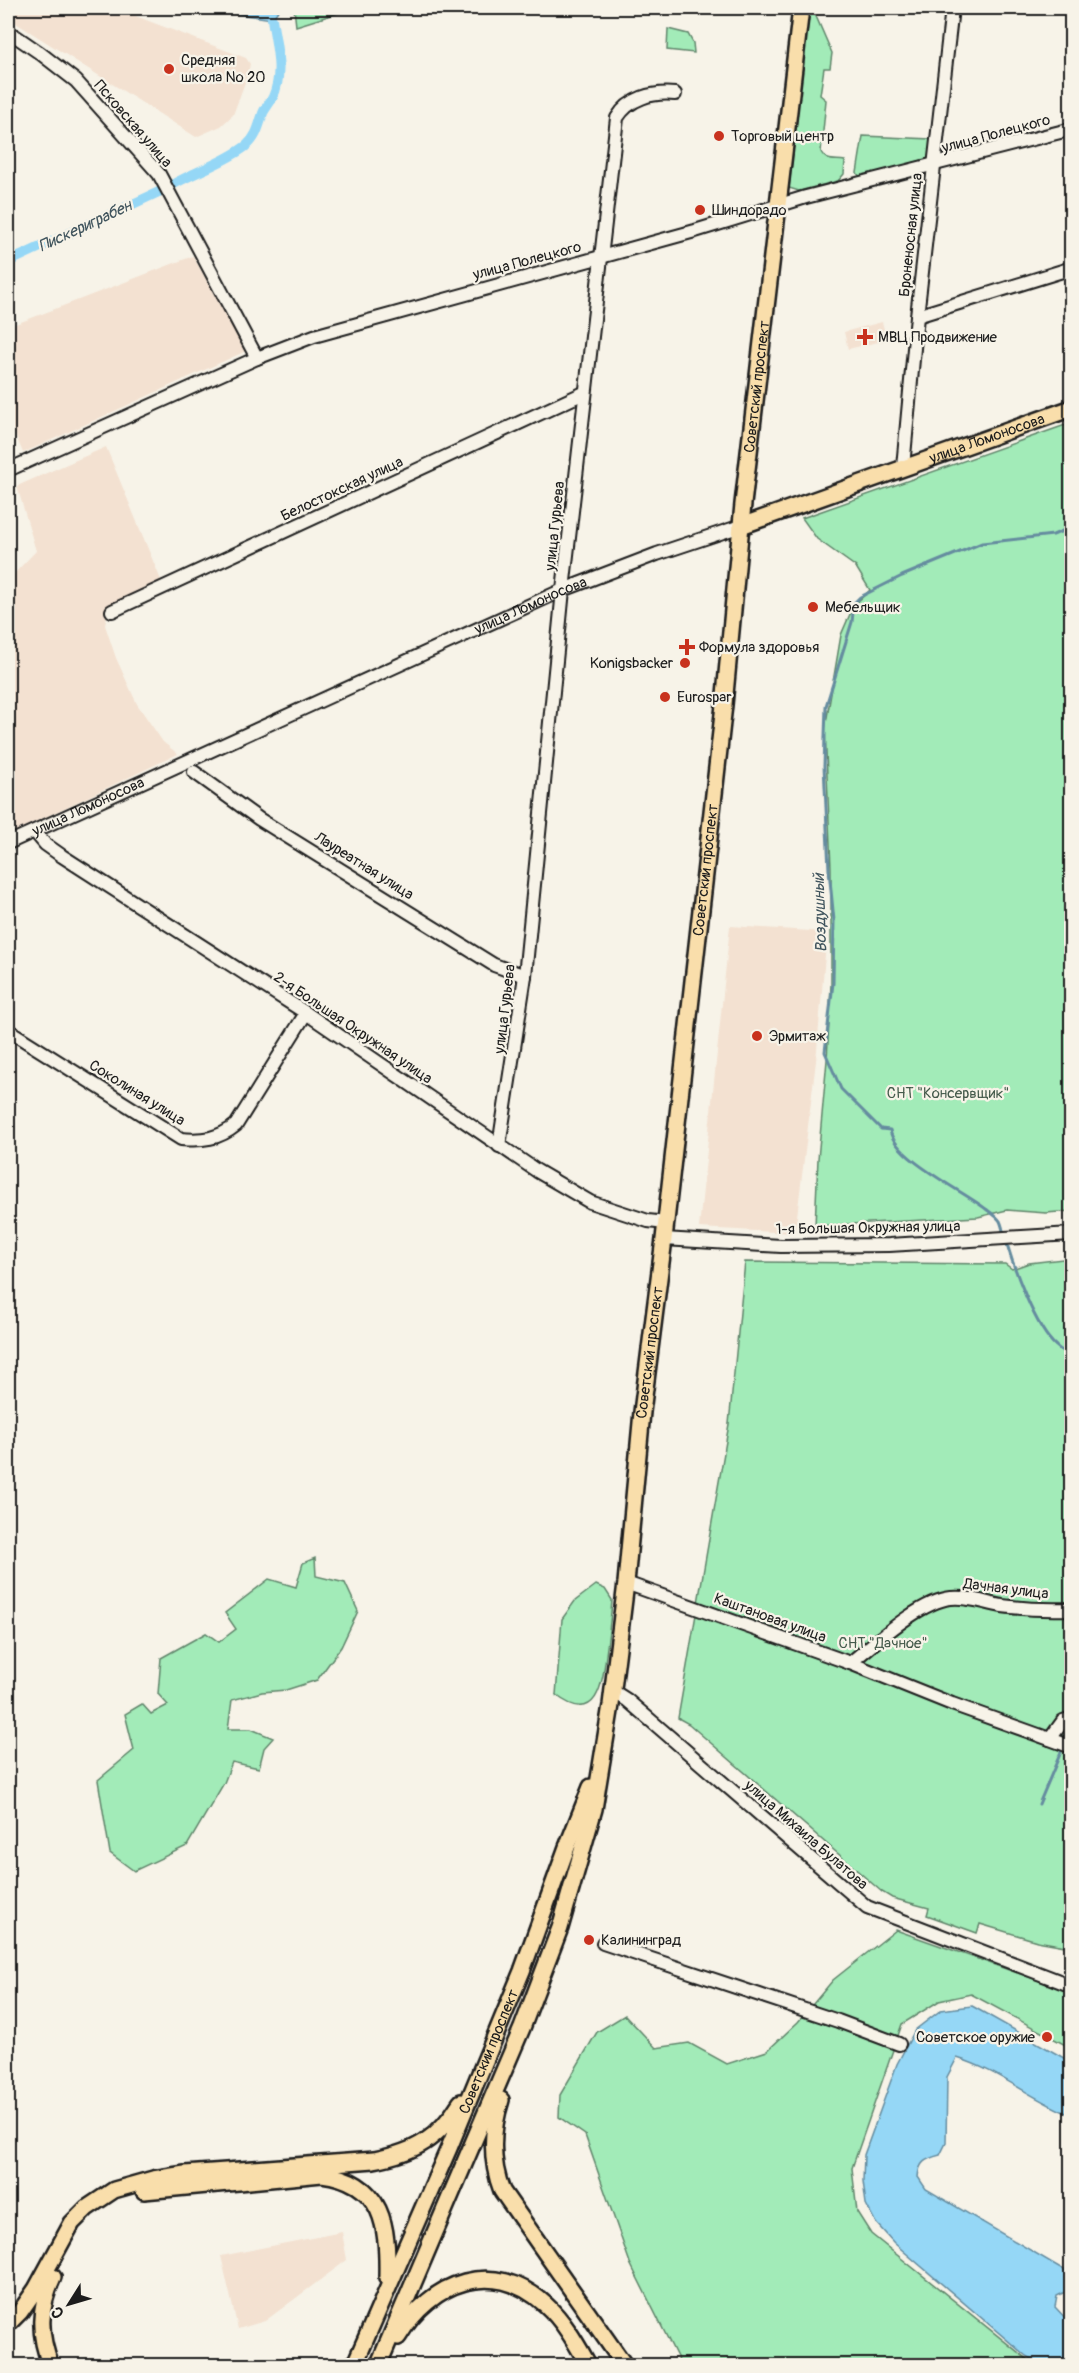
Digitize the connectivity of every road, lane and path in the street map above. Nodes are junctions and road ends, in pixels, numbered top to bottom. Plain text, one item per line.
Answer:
1 (801, 8) edge
2 (952, 8) edge
3 (8, 31) edge
4 (675, 94) dead end
5 (1071, 129) edge
6 (934, 166) junction
7 (777, 207) junction
8 (602, 257) junction
9 (1071, 268) edge
10 (917, 316) junction
11 (256, 358) junction
12 (584, 393) junction
13 (1071, 408) edge
14 (903, 467) junction
15 (8, 470) edge
16 (741, 526) junction
17 (563, 590) junction
18 (112, 611) dead end
19 (194, 772) dead end
20 (35, 832) junction
21 (8, 843) edge
22 (525, 976) junction
23 (306, 1013) junction
24 (8, 1030) edge
25 (500, 1146) junction
26 (666, 1223) junction
27 (1071, 1234) edge
28 (664, 1239) junction
29 (626, 1583) junction
30 (1071, 1609) edge
31 (850, 1663) junction
32 (613, 1691) junction
33 (1071, 1719) edge
34 (607, 1732) junction
35 (1050, 1739) junction
36 (1071, 1747) edge
37 (603, 1943) dead end
38 (1071, 1986) edge
39 (522, 2028) junction
40 (898, 2044) dead end
41 (479, 2075) junction
42 (387, 2287) junction
43 (8, 2324) edge
44 (51, 2366) edge
45 (354, 2366) edge
46 (380, 2366) edge
47 (590, 2366) edge
48 (625, 2366) edge

1 - 7 main road, Советский проспект
2 - 6 street, Броненосная улица
3 - 11 street, Псковская улица
4 - 8 street, улица Гурьева
5 - 6 street, улица Полецкого
6 - 7 street, улица Полецкого
6 - 10 street, Броненосная улица
7 - 8 street, улица Полецкого
7 - 16 main road, Советский проспект
8 - 11 street, улица Полецкого
8 - 12 street, улица Гурьева
9 - 10 street
10 - 14 street, Броненосная улица
11 - 15 street, улица Полецкого
12 - 17 street, улица Гурьева
12 - 18 street, Белостокская улица
13 - 14 main road, улица Ломоносова
14 - 16 main road, улица Ломоносова
16 - 17 street, улица Ломоносова
16 - 26 main road, Советский проспект
17 - 20 street, улица Ломоносова
17 - 22 street, улица Гурьева
19 - 22 street, Лауреатная улица
20 - 21 street, улица Ломоносова
20 - 23 street, 2-я Большая Окружная улица
22 - 25 street, улица Гурьева
23 - 24 street, Соколиная улица
23 - 25 street, 2-я Большая Окружная улица
25 - 26 street, 2-я Большая Окружная улица
26 - 28 main road, Советский проспект
27 - 28 street, 1-я Большая Окружная улица
28 - 29 main road, Советский проспект
29 - 31 street, Каштановая улица
29 - 32 main road, Советский проспект
30 - 31 street, Дачная улица
31 - 35 street, Каштановая улица
32 - 34 main road, Советский проспект
32 - 38 street, улица Михаила Булатова
33 - 35 street
34 - 39 main road, Советский проспект
34 - 41 main road, Советский проспект
35 - 36 street, Каштановая улица
37 - 40 street
39 - 46 main road, Советский проспект
39 - 48 main road
41 - 42 main road, Советский проспект
41 - 43 main road
42 - 44 main road
42 - 45 main road, Советский проспект
46 - 47 main road

